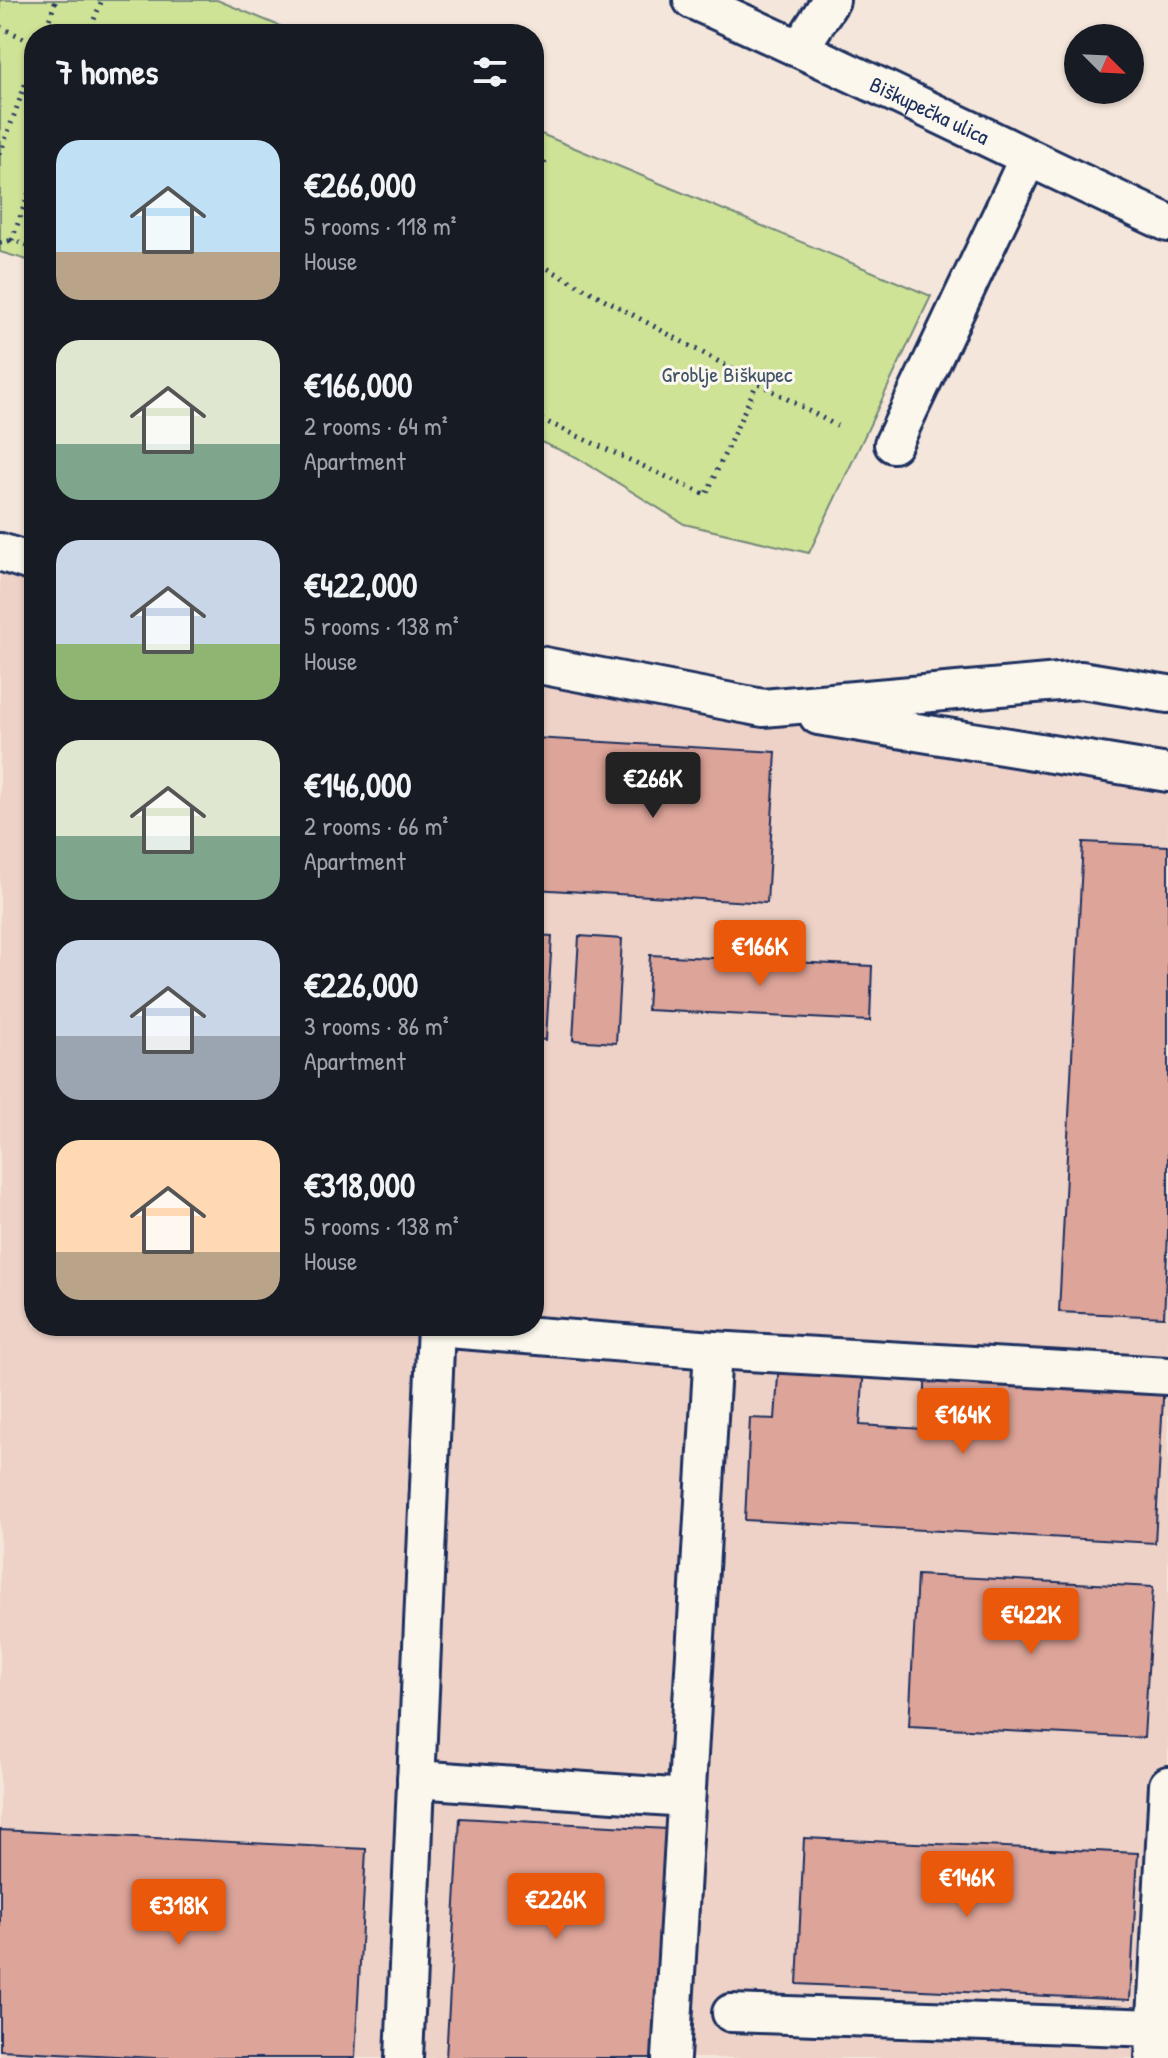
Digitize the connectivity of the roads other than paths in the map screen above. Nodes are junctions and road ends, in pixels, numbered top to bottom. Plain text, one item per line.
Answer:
1 (692, 0) edge
2 (831, 0) edge
3 (800, 48) junction
4 (1028, 158) junction
5 (1168, 223) edge
6 (893, 444) dead end
7 (0, 552) edge
8 (24, 560) edge
9 (544, 666) edge
10 (1168, 694) edge
11 (763, 708) junction
12 (1168, 773) edge
13 (436, 1336) edge
14 (544, 1336) edge
15 (713, 1350) junction
16 (1168, 1376) edge
17 (416, 1779) junction
18 (1168, 1785) edge
19 (686, 1798) junction
20 (731, 2013) dead end
21 (1155, 2043) edge
22 (404, 2058) edge
23 (671, 2058) edge

1 - 3 street, Biškupečka ulica
2 - 3 street
3 - 4 street, Biškupečka ulica
4 - 5 street, Biškupečka ulica
4 - 6 street
7 - 8 street
9 - 11 street
10 - 11 street
11 - 12 street
13 - 17 street
14 - 15 street
15 - 16 street
15 - 19 street
17 - 19 street
17 - 22 street
18 - 21 street
19 - 23 street
20 - 21 street

